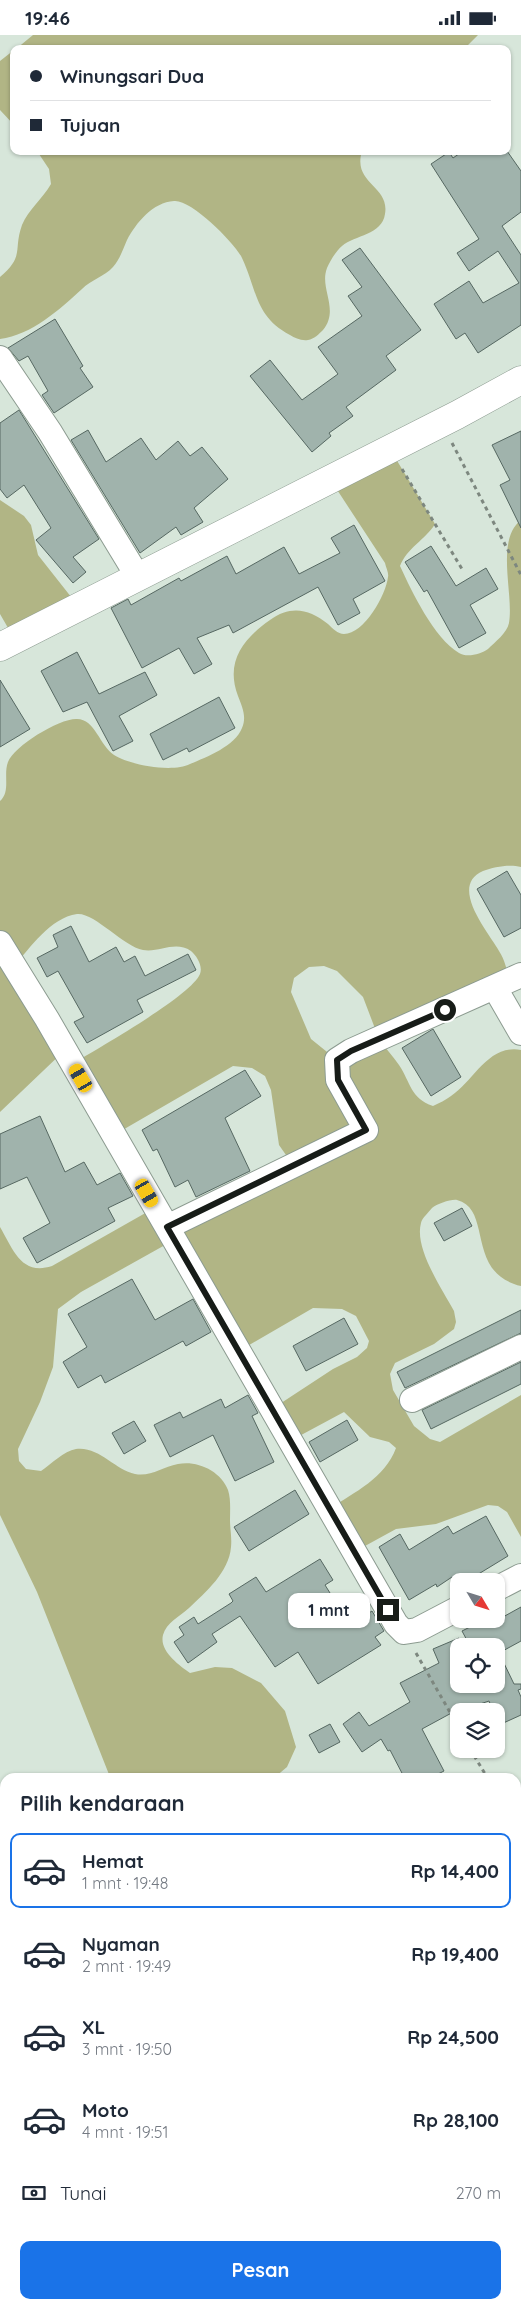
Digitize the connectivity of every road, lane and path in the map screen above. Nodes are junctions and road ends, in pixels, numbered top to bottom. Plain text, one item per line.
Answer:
1 (0, 358) edge
2 (521, 380) edge
3 (442, 422) junction
4 (390, 449) junction
5 (462, 569) dead end
6 (521, 575) edge
7 (138, 577) junction
8 (0, 647) edge
9 (0, 943) edge
10 (521, 975) edge
11 (495, 988) junction
12 (521, 1033) edge
13 (167, 1227) junction
14 (521, 1347) edge
15 (412, 1400) dead end
16 (521, 1576) edge
17 (505, 1584) edge
18 (450, 1614) edge
19 (404, 1632) junction
20 (450, 1712) edge
21 (475, 1758) edge
22 (485, 1773) edge

1 - 7 street
2 - 3 street
3 - 4 street
3 - 6 path
4 - 5 path
4 - 7 street
7 - 8 street
9 - 13 street
10 - 11 street
11 - 12 street
11 - 13 street
13 - 19 street
14 - 15 street
16 - 17 street
18 - 19 street
19 - 20 path
21 - 22 path

